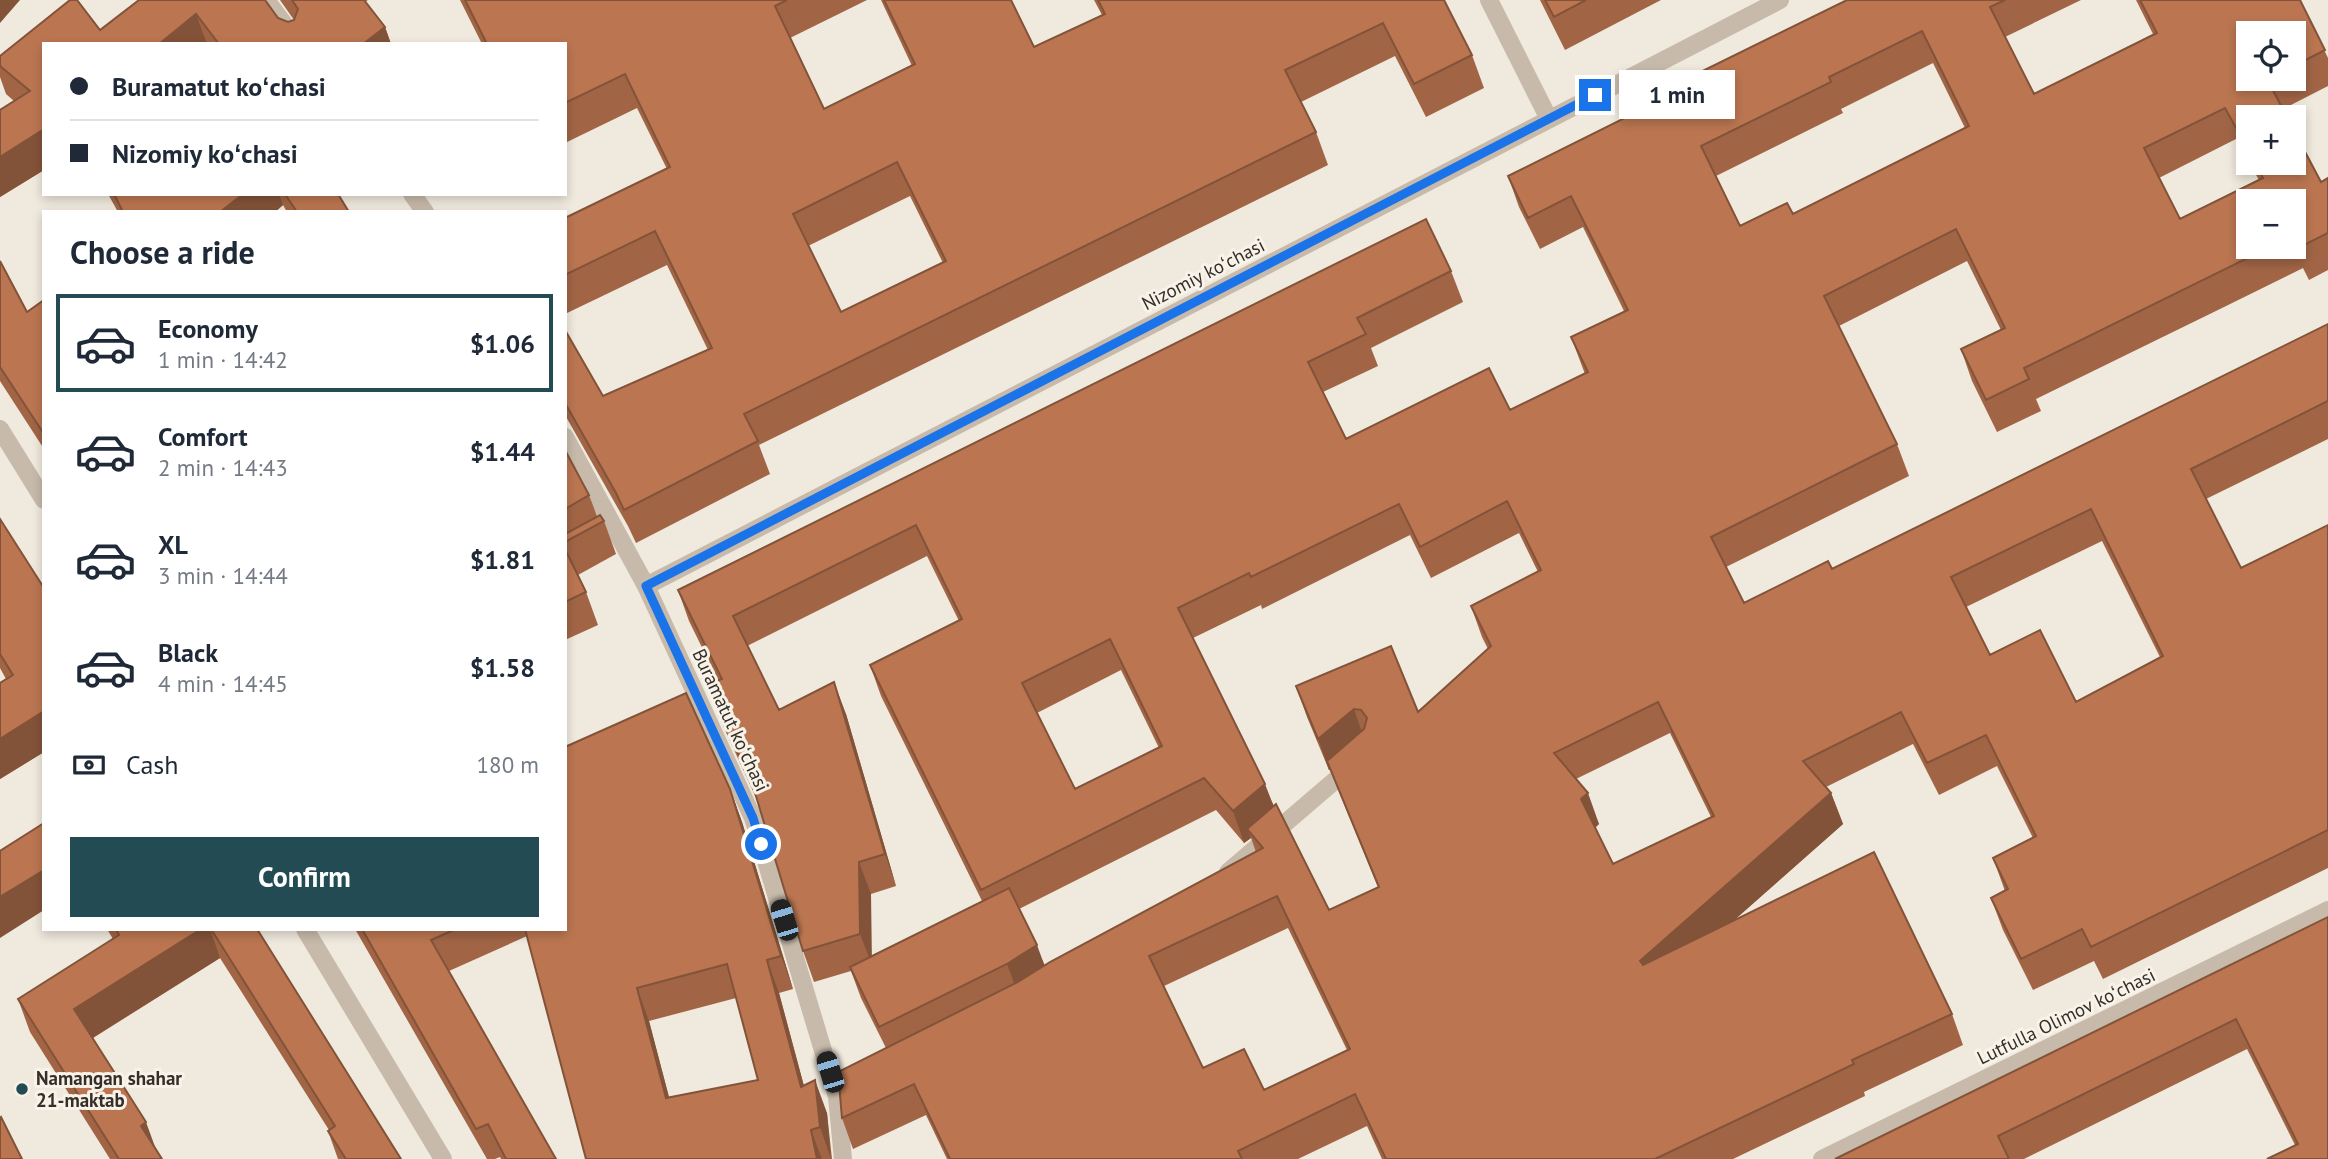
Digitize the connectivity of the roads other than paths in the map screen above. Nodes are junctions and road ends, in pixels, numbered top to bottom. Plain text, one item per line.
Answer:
1 (267, 0) edge
2 (1489, 0) edge
3 (1780, 0) edge
4 (298, 42) edge
5 (1549, 119) junction
6 (0, 429) edge
7 (567, 441) edge
8 (42, 497) edge
9 (618, 531) junction
10 (597, 544) edge
11 (646, 586) junction
12 (1368, 752) edge
13 (1213, 885) edge
14 (2328, 910) edge
15 (306, 931) edge
16 (443, 1159) edge
17 (843, 1159) edge
18 (1822, 1159) edge

1 - 4 street
2 - 5 street
3 - 5 street, Nizomiy koʻchasi
5 - 11 street, Nizomiy koʻchasi
6 - 8 street
7 - 9 street, Buramatut koʻchasi
9 - 10 street
9 - 11 street, Buramatut koʻchasi
11 - 17 street, Buramatut koʻchasi
12 - 13 street
14 - 18 street, Lutfulla Olimov koʻchasi
15 - 16 street

